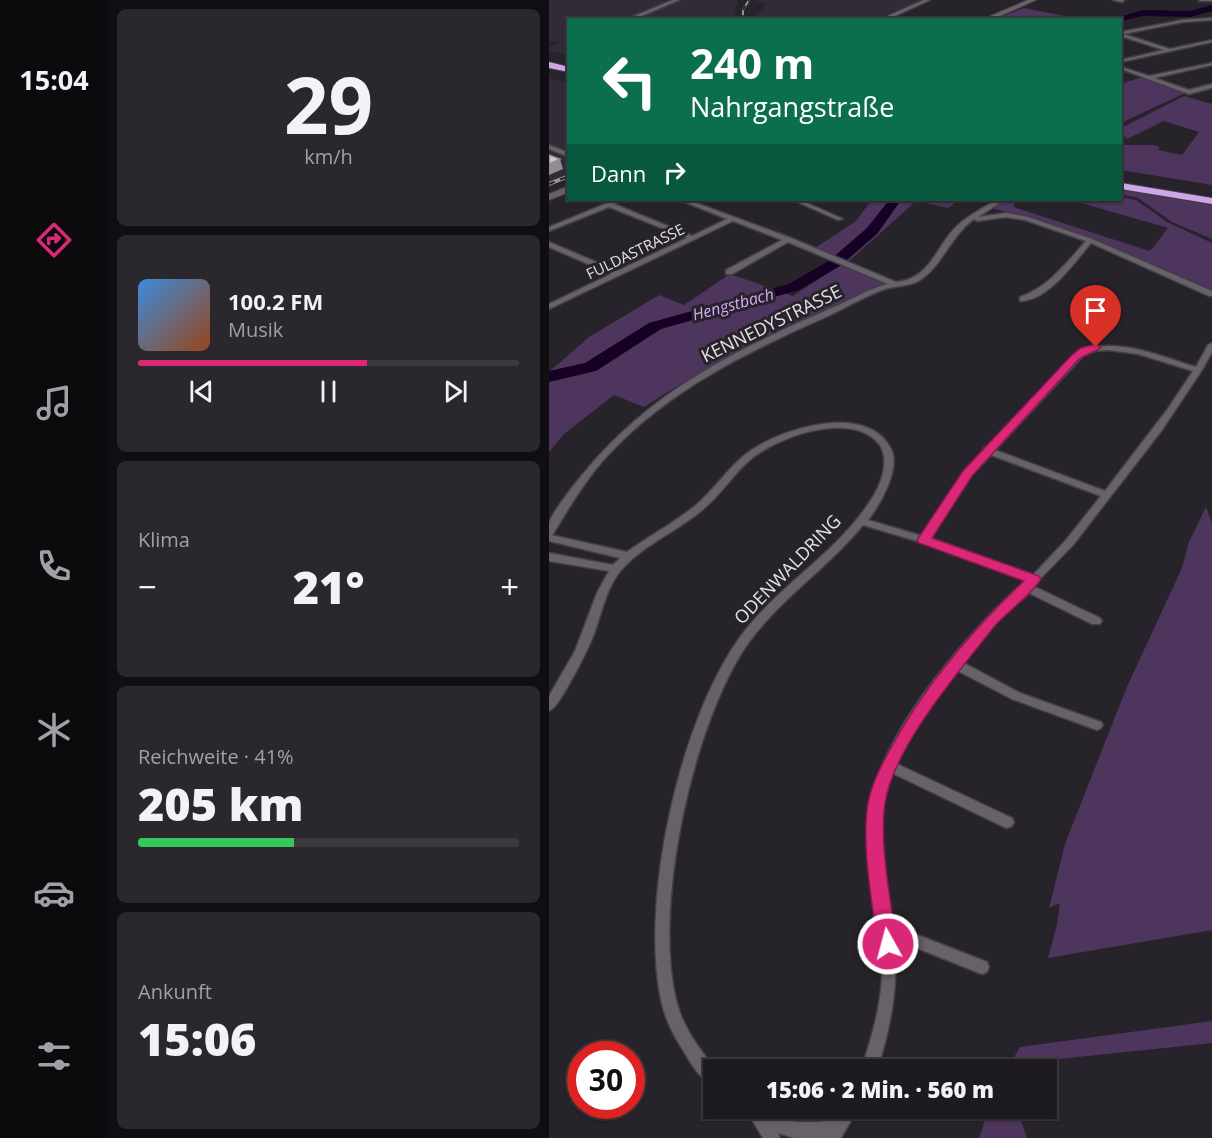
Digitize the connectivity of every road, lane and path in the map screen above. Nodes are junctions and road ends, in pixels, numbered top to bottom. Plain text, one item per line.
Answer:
1 (677, 0) edge
2 (928, 0) edge
3 (1033, 0) edge
4 (1115, 0) edge
5 (1212, 0) edge
6 (1122, 1) edge
7 (1201, 1) edge
8 (632, 18) edge
9 (886, 18) edge
10 (989, 18) edge
11 (1212, 18) edge
12 (1122, 34) edge
13 (1122, 34) edge
14 (1212, 41) edge
15 (1200, 44) junction
16 (1212, 47) edge
17 (1170, 50) junction
18 (549, 60) edge
19 (1122, 61) edge
20 (567, 64) edge
21 (1212, 64) edge
22 (549, 65) edge
23 (1122, 69) edge
24 (567, 70) edge
25 (1147, 78) junction
26 (1212, 86) edge
27 (549, 147) edge
28 (567, 154) edge
29 (1122, 180) edge
30 (1122, 186) edge
31 (567, 190) edge
32 (1212, 195) edge
33 (549, 196) edge
34 (616, 201) edge
35 (687, 201) edge
36 (798, 201) edge
37 (1000, 201) edge
38 (1212, 201) edge
39 (608, 204) junction
40 (732, 219) junction
41 (840, 219) dead end
42 (971, 221) junction
43 (549, 230) edge
44 (692, 238) junction
45 (789, 239) junction
46 (1090, 240) junction
47 (549, 244) edge
48 (729, 272) dead end
49 (617, 274) junction
50 (895, 284) junction
51 (1212, 294) edge
52 (1023, 299) dead end
53 (549, 307) edge
54 (1212, 345) edge
55 (1199, 370) junction
56 (987, 450) junction
57 (1107, 495) junction
58 (861, 520) junction
59 (549, 532) edge
60 (549, 538) edge
61 (924, 540) junction
62 (549, 556) edge
63 (629, 556) junction
64 (615, 569) junction
65 (1030, 583) junction
66 (1096, 621) dead end
67 (955, 664) junction
68 (549, 706) edge
69 (1097, 725) dead end
70 (889, 766) junction
71 (1007, 822) dead end
72 (886, 929) junction
73 (982, 967) dead end
74 (872, 1059) edge
75 (703, 1064) edge
76 (759, 1119) edge
77 (767, 1119) edge
78 (835, 1131) edge
79 (772, 1138) edge

1 - 8 street
2 - 9 street
3 - 10 street
4 - 6 street
5 - 7 street
11 - 12 street
13 - 17 street
14 - 15 street
15 - 16 street
15 - 17 street
17 - 19 street
18 - 20 highway
21 - 25 street
22 - 24 highway
23 - 25 street
25 - 26 street
27 - 28 street
29 - 32 highway
30 - 38 highway
31 - 33 street
34 - 39 street
35 - 40 street
36 - 41 street
37 - 42 street, KENNEDYSTRASSE
39 - 43 street
39 - 44 street
40 - 44 street, FULDASTRASSE
40 - 45 street
42 - 46 street
42 - 50 street, KENNEDYSTRASSE
44 - 49 street, FULDASTRASSE
45 - 48 street
45 - 50 street
46 - 51 street
46 - 52 street
47 - 49 street
49 - 53 street, FULDASTRASSE
50 - 59 street, KENNEDYSTRASSE
54 - 55 street
55 - 56 street
55 - 57 street
56 - 57 street
56 - 61 street
57 - 65 street
58 - 61 street
58 - 63 street, ODENWALDRING
58 - 75 street, ODENWALDRING
60 - 63 street
61 - 65 street
62 - 64 street
63 - 64 street, ODENWALDRING
64 - 68 street, ODENWALDRING
65 - 66 street
65 - 67 street
67 - 69 street
67 - 70 street
70 - 71 street
70 - 72 street
72 - 73 street
72 - 74 street
76 - 79 street
77 - 78 street

